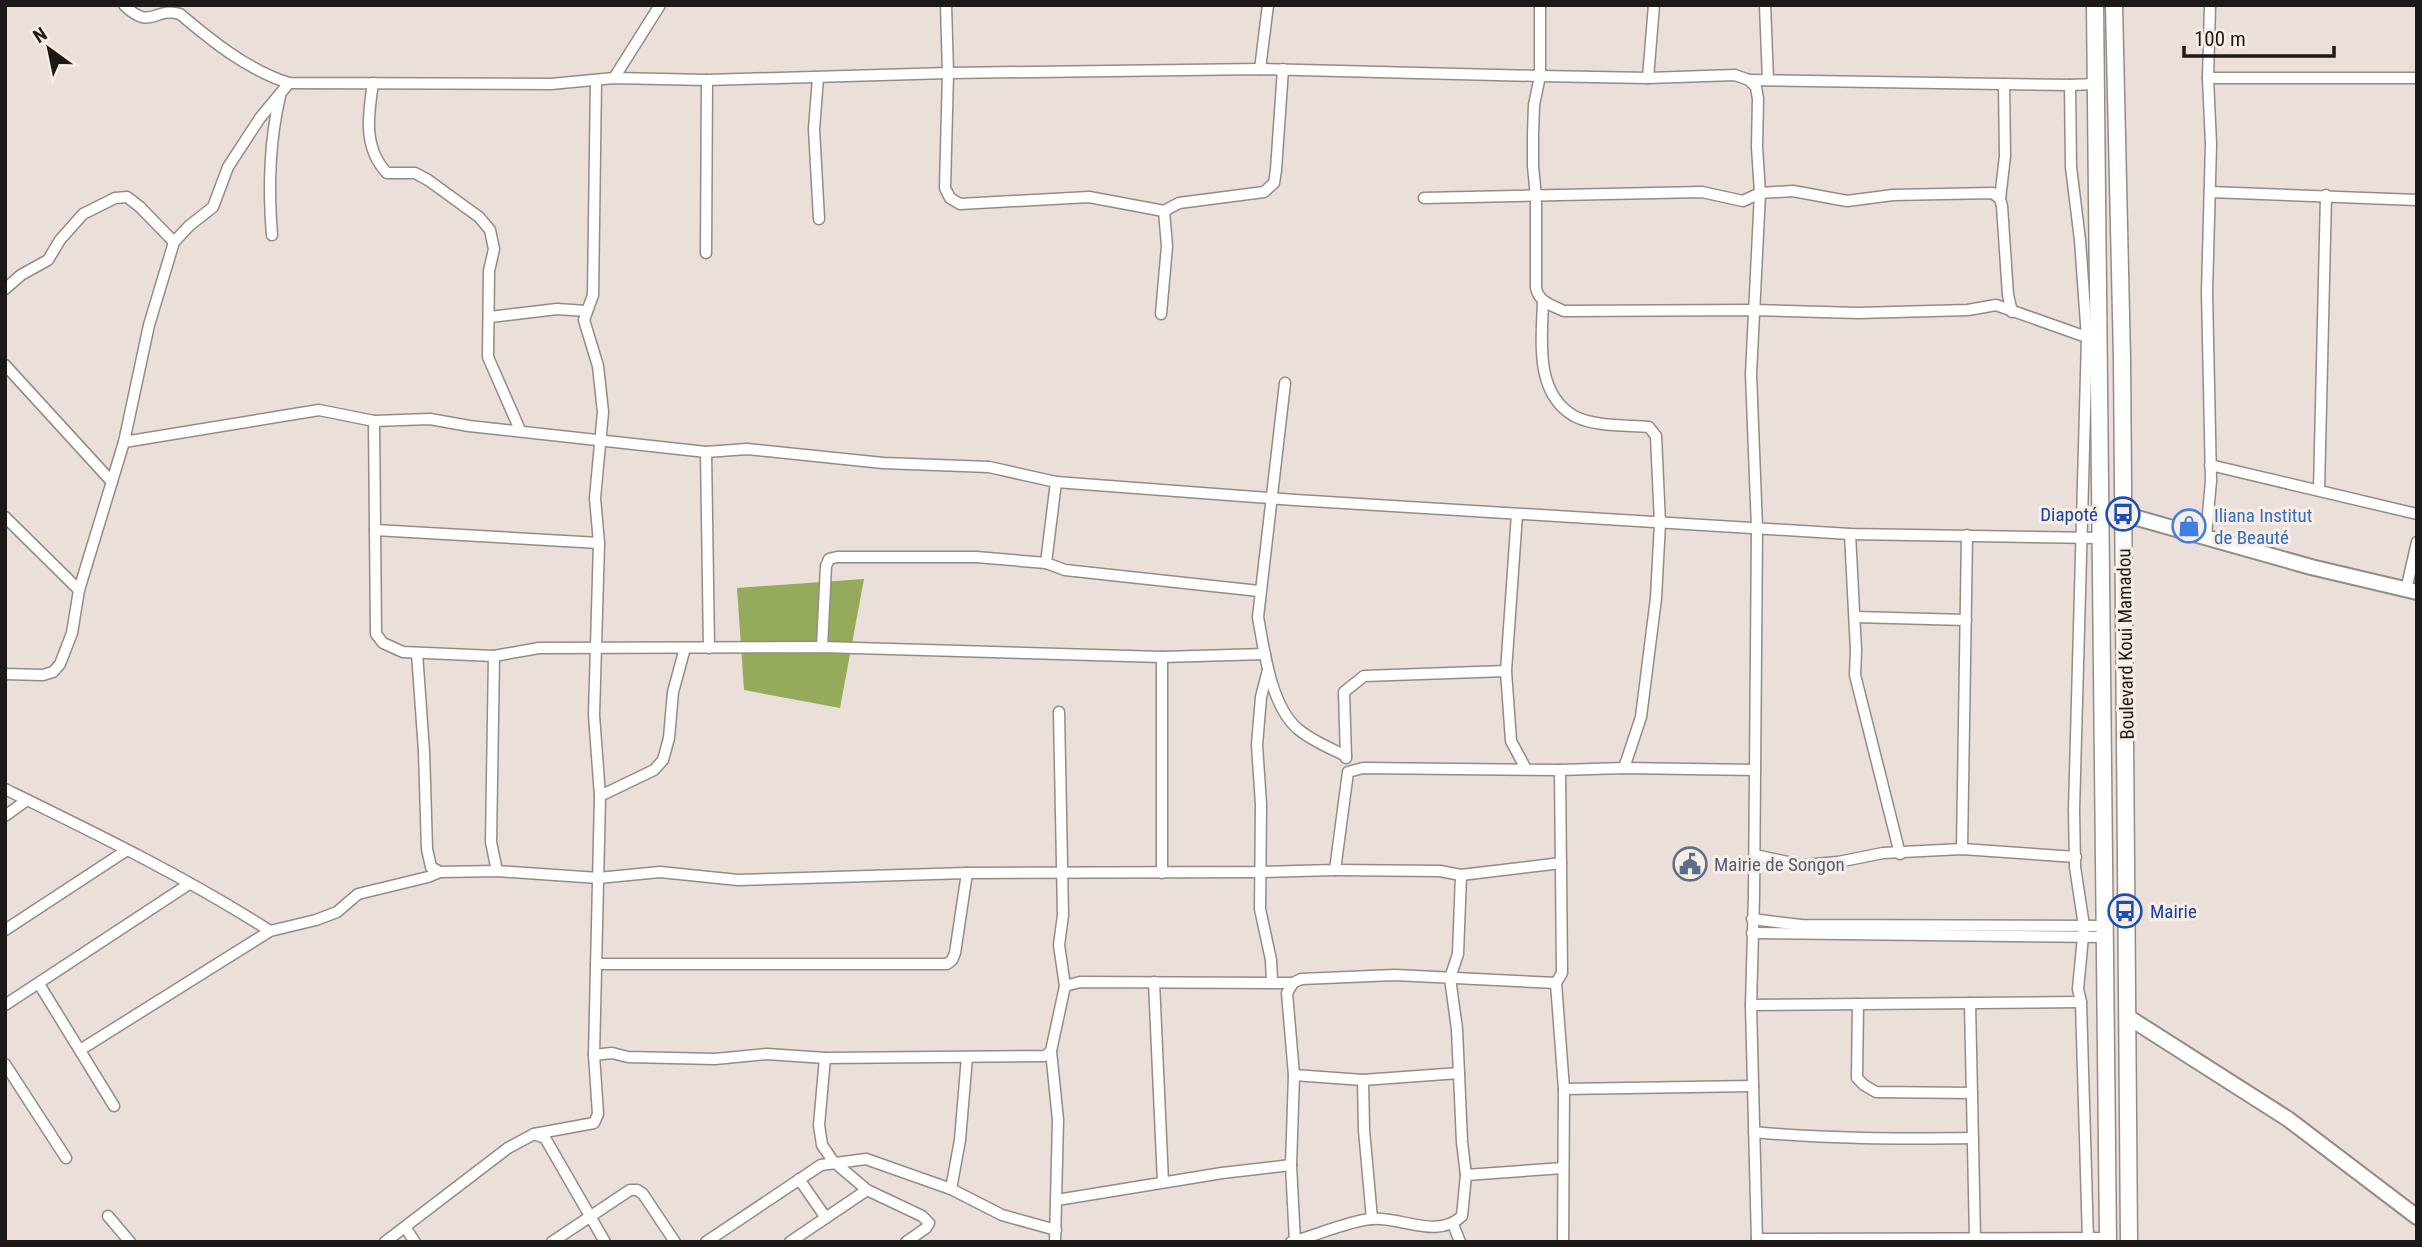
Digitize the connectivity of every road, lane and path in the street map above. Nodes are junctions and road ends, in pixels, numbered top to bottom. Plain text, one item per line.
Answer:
1 (124, 5) edge
2 (660, 5) edge
3 (946, 5) edge
4 (1268, 5) edge
5 (1540, 5) edge
6 (1654, 5) edge
7 (1765, 5) edge
8 (2095, 5) edge
9 (2114, 5) edge
10 (2210, 5) edge
11 (1260, 69) junction
12 (1283, 69) junction
13 (948, 73) junction
14 (1541, 76) junction
15 (614, 78) junction
16 (818, 78) junction
17 (1648, 78) junction
18 (2208, 78) junction
19 (2417, 78) edge
20 (596, 80) junction
21 (707, 80) junction
22 (1749, 80) junction
23 (1768, 80) junction
24 (289, 83) junction
25 (373, 83) junction
26 (2095, 83) junction
27 (2004, 84) junction
28 (2070, 85) junction
29 (280, 96) junction
30 (2210, 192) junction
31 (1760, 193) junction
32 (2326, 195) junction
33 (1536, 197) junction
34 (1424, 198) dead end
35 (2000, 198) junction
36 (2417, 200) edge
37 (1164, 211) junction
38 (819, 219) dead end
39 (272, 235) dead end
40 (174, 242) junction
41 (706, 253) dead end
42 (5, 289) edge
43 (1543, 301) junction
44 (1753, 310) junction
45 (586, 311) junction
46 (2012, 312) junction
47 (1161, 314) dead end
48 (490, 317) junction
49 (2093, 340) junction
50 (5, 365) edge
51 (1285, 383) dead end
52 (374, 422) junction
53 (520, 430) junction
54 (600, 440) junction
55 (124, 442) junction
56 (706, 452) junction
57 (2210, 465) junction
58 (112, 482) junction
59 (1056, 482) junction
60 (2319, 489) junction
61 (1272, 498) junction
62 (2099, 512) junction
63 (2123, 513) junction
64 (1517, 514) junction
65 (2417, 514) edge
66 (5, 517) edge
67 (1660, 523) junction
68 (1757, 528) junction
69 (375, 530) junction
70 (1850, 534) junction
71 (1967, 535) junction
72 (2082, 536) junction
73 (2206, 536) junction
74 (2099, 538) junction
75 (2417, 542) edge
76 (599, 543) junction
77 (1046, 563) junction
78 (79, 590) junction
79 (1259, 591) junction
80 (2411, 591) edge
81 (1855, 617) junction
82 (1966, 620) junction
83 (822, 647) junction
84 (685, 648) junction
85 (709, 648) junction
86 (597, 649) junction
87 (416, 653) junction
88 (1265, 653) junction
89 (494, 656) junction
90 (1162, 657) junction
91 (1269, 668) junction
92 (1506, 671) junction
93 (5, 674) edge
94 (1059, 712) dead end
95 (1346, 755) junction
96 (1625, 768) junction
97 (1526, 769) junction
98 (1560, 770) junction
99 (1755, 770) junction
100 (1348, 772) junction
101 (5, 789) edge
102 (600, 796) junction
103 (27, 800) junction
104 (5, 816) edge
105 (1962, 849) junction
106 (127, 850) junction
107 (1900, 854) junction
108 (1755, 855) junction
109 (2076, 857) junction
110 (1561, 863) junction
111 (1335, 870) junction
112 (497, 871) junction
113 (440, 872) junction
114 (1260, 872) junction
115 (967, 873) junction
116 (1063, 873) junction
117 (1162, 873) junction
118 (1461, 876) junction
119 (598, 878) junction
120 (189, 884) junction
121 (1752, 919) junction
122 (5, 930) edge
123 (270, 931) junction
124 (2084, 931) junction
125 (2106, 931) junction
126 (1752, 933) junction
127 (596, 964) junction
128 (1450, 978) junction
129 (1154, 982) junction
130 (1272, 982) junction
131 (1293, 983) junction
132 (39, 984) junction
133 (1556, 984) junction
134 (1065, 986) junction
135 (2081, 1002) junction
136 (1970, 1003) junction
137 (1858, 1004) junction
138 (5, 1005) edge
139 (1751, 1005) junction
140 (2128, 1017) junction
141 (80, 1050) junction
142 (1051, 1051) junction
143 (594, 1055) junction
144 (967, 1057) junction
145 (825, 1058) junction
146 (5, 1064) edge
147 (1459, 1073) junction
148 (1294, 1076) junction
149 (1363, 1080) junction
150 (1753, 1086) junction
151 (1564, 1089) junction
152 (1972, 1093) junction
153 (114, 1106) dead end
154 (1754, 1132) junction
155 (534, 1135) junction
156 (1973, 1138) junction
157 (66, 1158) dead end
158 (833, 1161) junction
159 (1291, 1165) junction
160 (1563, 1168) junction
161 (1466, 1175) junction
162 (799, 1179) junction
163 (1163, 1182) junction
164 (951, 1189) junction
165 (867, 1190) junction
166 (1057, 1200) junction
167 (108, 1216) dead end
168 (590, 1216) junction
169 (2417, 1217) edge
170 (826, 1218) junction
171 (1372, 1219) junction
172 (1453, 1224) junction
173 (405, 1227) junction
174 (1056, 1230) junction
175 (1975, 1238) junction
176 (2088, 1240) junction
177 (2108, 1240) edge
178 (1294, 1241) edge
179 (1757, 1241) edge
180 (130, 1242) edge
181 (385, 1242) edge
182 (415, 1242) edge
183 (552, 1242) edge
184 (606, 1242) edge
185 (675, 1242) edge
186 (706, 1242) edge
187 (790, 1242) edge
188 (905, 1242) edge
189 (1055, 1242) edge
190 (1460, 1242) edge
191 (1563, 1242) edge
192 (2129, 1242) edge

1 - 24 street
2 - 15 street
3 - 13 street
4 - 11 street
5 - 14 street
6 - 17 street
7 - 23 street
8 - 26 main road, Boulevard Koui Mamadou
9 - 63 main road, Boulevard Koui Mamadou
10 - 18 street
11 - 12 street
11 - 13 street
12 - 14 street
12 - 37 street
13 - 16 street
13 - 37 street
14 - 17 street
14 - 33 street
15 - 20 street
15 - 21 street
16 - 21 street
16 - 38 street
17 - 22 street
18 - 19 street
18 - 30 street
20 - 25 street
20 - 45 street
21 - 41 street
22 - 23 street
22 - 31 street
23 - 27 street
24 - 25 street
24 - 29 street
25 - 48 street
26 - 28 street
26 - 49 main road, Boulevard Koui Mamadou
27 - 28 street
27 - 35 street
28 - 49 street
29 - 39 street
29 - 40 street
30 - 32 street
30 - 57 street
31 - 33 street
31 - 35 street
31 - 44 street
32 - 36 street
32 - 60 street
33 - 34 street
33 - 43 street
35 - 46 street
37 - 47 street
40 - 42 street
40 - 55 street
43 - 44 street
43 - 67 street
44 - 46 street
44 - 68 street
45 - 48 street
45 - 54 street
46 - 49 street
48 - 53 street
49 - 62 main road, Boulevard Koui Mamadou
49 - 72 street
50 - 58 street
51 - 61 street
52 - 53 street
52 - 55 street
52 - 69 street
53 - 54 street
54 - 56 street
54 - 76 street
55 - 58 street
56 - 59 street
56 - 85 street
57 - 60 street
57 - 73 street
58 - 78 street
59 - 61 street
59 - 77 street
60 - 65 street
61 - 64 street
61 - 79 street
62 - 63 main road
62 - 74 main road, Boulevard Koui Mamadou
63 - 73 street
63 - 140 main road, Boulevard Koui Mamadou
64 - 67 street
64 - 92 street
66 - 78 street
67 - 68 street
67 - 96 street
68 - 70 street
68 - 99 street
69 - 76 street
69 - 87 street
70 - 71 street
70 - 81 street
71 - 72 street
71 - 82 street
72 - 74 street
72 - 109 street
73 - 80 street
74 - 125 main road, Boulevard Koui Mamadou
75 - 80 street
76 - 86 street
77 - 79 street
77 - 83 street
78 - 93 street
79 - 88 street
81 - 82 street
81 - 107 street
82 - 105 street
83 - 85 street
83 - 90 street
84 - 85 street
84 - 86 street
84 - 102 street
86 - 89 street
86 - 102 street
87 - 89 street
87 - 113 street
88 - 90 street
88 - 91 street
89 - 112 street
90 - 117 street
91 - 95 street
91 - 114 street
92 - 95 street
92 - 97 street
94 - 116 street
95 - 100 street
96 - 98 street
96 - 99 street
97 - 98 street
97 - 100 street
98 - 110 street
99 - 108 street
100 - 111 street
101 - 103 street
102 - 119 street
103 - 104 street
103 - 106 street
105 - 107 street
105 - 109 street
106 - 120 street
106 - 122 street
107 - 108 street
108 - 121 street
109 - 124 street
110 - 118 street
110 - 133 street
111 - 114 street
111 - 118 street
112 - 113 street
112 - 119 street
113 - 123 street
114 - 117 street
114 - 130 street
115 - 116 street
115 - 119 street
115 - 127 street
116 - 117 street
116 - 134 street
118 - 128 street
119 - 127 street
120 - 123 street
120 - 132 street
121 - 124 street
121 - 126 street
123 - 141 street
124 - 125 street
124 - 126 street
124 - 135 street
125 - 177 main road, Boulevard Koui Mamadou
126 - 139 street
127 - 143 street
128 - 131 street
128 - 133 street
128 - 147 street
129 - 130 street
129 - 134 street
129 - 163 street
130 - 131 street
131 - 148 street
132 - 138 street
132 - 141 street
133 - 151 street
134 - 142 street
135 - 136 street
135 - 176 street
136 - 137 street
136 - 152 street
137 - 139 street
137 - 152 street
139 - 150 street
140 - 169 street
140 - 192 main road, Boulevard Koui Mamadou
141 - 153 street
142 - 144 street
142 - 166 street
143 - 145 street
143 - 155 street
144 - 145 street
144 - 164 street
145 - 158 street
146 - 157 street
147 - 149 street
147 - 161 street
148 - 149 street
148 - 159 street
149 - 171 street
150 - 151 street
150 - 154 street
151 - 160 street
152 - 156 street
154 - 156 street
154 - 179 street
155 - 168 street
155 - 173 street
156 - 175 street
158 - 162 street
158 - 164 street
158 - 165 street
159 - 163 street
159 - 178 street
160 - 161 street
160 - 191 street
161 - 172 street
162 - 170 street
162 - 186 street
163 - 166 street
164 - 174 street
165 - 170 street
165 - 188 street
166 - 174 street
167 - 180 street
168 - 183 street
168 - 184 street
168 - 185 street
170 - 187 street
171 - 172 street
171 - 178 street
172 - 190 street
173 - 181 street
173 - 182 street
174 - 189 street
175 - 176 street
175 - 179 street
176 - 177 street

